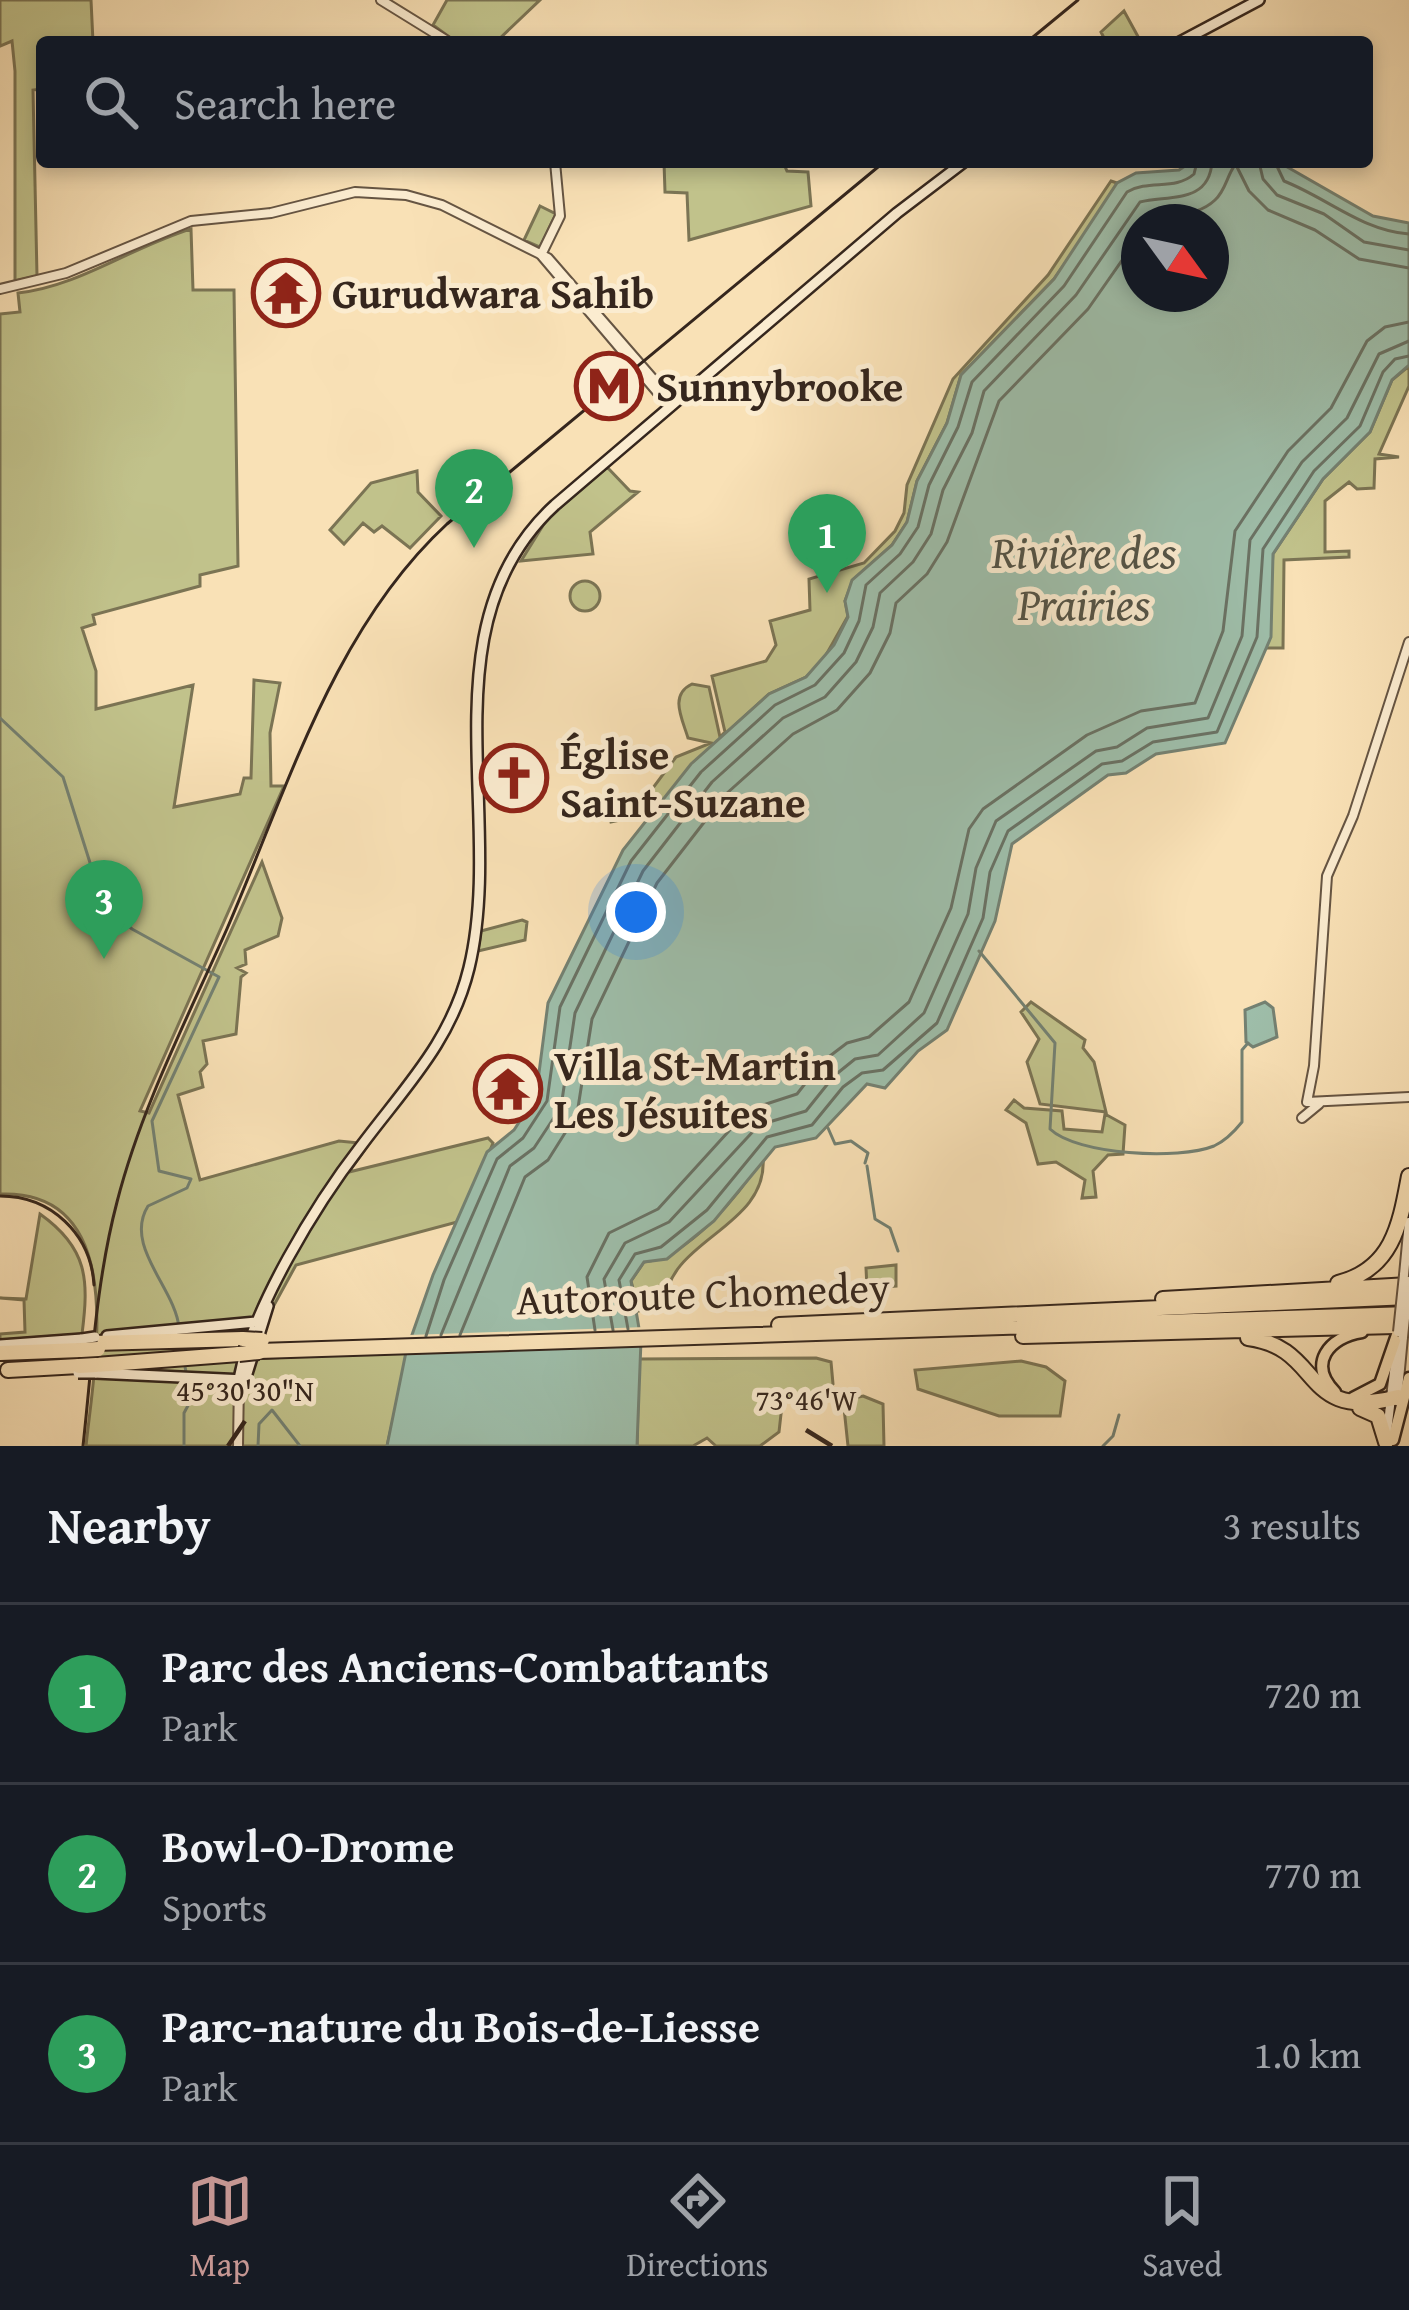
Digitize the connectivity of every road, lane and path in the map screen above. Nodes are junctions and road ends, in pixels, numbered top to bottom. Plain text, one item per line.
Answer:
1 (381, 0) edge
2 (1259, 0) edge
3 (439, 36) edge
4 (1191, 36) edge
5 (555, 168) edge
6 (956, 168) edge
7 (542, 255) junction
8 (0, 290) edge
9 (672, 405) junction
10 (513, 555) junction
11 (522, 567) dead end
12 (1409, 642) edge
13 (1408, 1101) edge
14 (1320, 1103) junction
15 (1302, 1118) dead end
16 (1409, 1176) edge
17 (1409, 1222) edge
18 (1407, 1280) edge
19 (1324, 1288) junction
20 (1409, 1297) edge
21 (1055, 1311) junction
22 (1409, 1313) edge
23 (866, 1331) junction
24 (1400, 1332) edge
25 (665, 1333) junction
26 (1213, 1335) junction
27 (260, 1340) junction
28 (64, 1341) joint
29 (398, 1342) junction
30 (196, 1350) junction
31 (167, 1351) junction
32 (97, 1354) junction
33 (80, 1355) junction
34 (2, 1360) edge
35 (1409, 1378) edge
36 (242, 1380) junction
37 (1394, 1398) junction
38 (1356, 1405) junction
39 (1390, 1444) edge
40 (238, 1446) edge

1 - 3 street
2 - 4 main road
5 - 7 street
6 - 9 main road
7 - 8 street
7 - 9 street
9 - 10 main road
10 - 11 main road
10 - 27 main road
12 - 14 street
13 - 14 street
14 - 15 street
16 - 19 highway
17 - 18 street
18 - 19 highway
18 - 24 street, bridge
19 - 21 highway
20 - 21 highway, Autoroute Chomedey
21 - 25 highway, Autoroute Chomedey
22 - 23 highway, Autoroute Chomedey
23 - 25 highway, Autoroute Chomedey
23 - 26 highway
24 - 24 main road
24 - 26 highway
24 - 37 street
25 - 29 highway, Autoroute Chomedey
26 - 38 highway
27 - 29 highway, Autoroute Chomedey
27 - 29 highway, Autoroute Chomedey
27 - 30 main road
27 - 30 highway, Autoroute Chomedey, bridge
27 - 36 main road
28 - 33 highway
28 - 34 main road
30 - 31 highway, Autoroute Chomedey
30 - 31 main road
30 - 31 main road
30 - 36 main road
31 - 32 highway
31 - 32 highway
32 - 33 highway, bridge
32 - 33 highway, bridge
33 - 34 highway
35 - 39 main road
36 - 40 street
37 - 38 highway
37 - 39 street
38 - 39 highway

